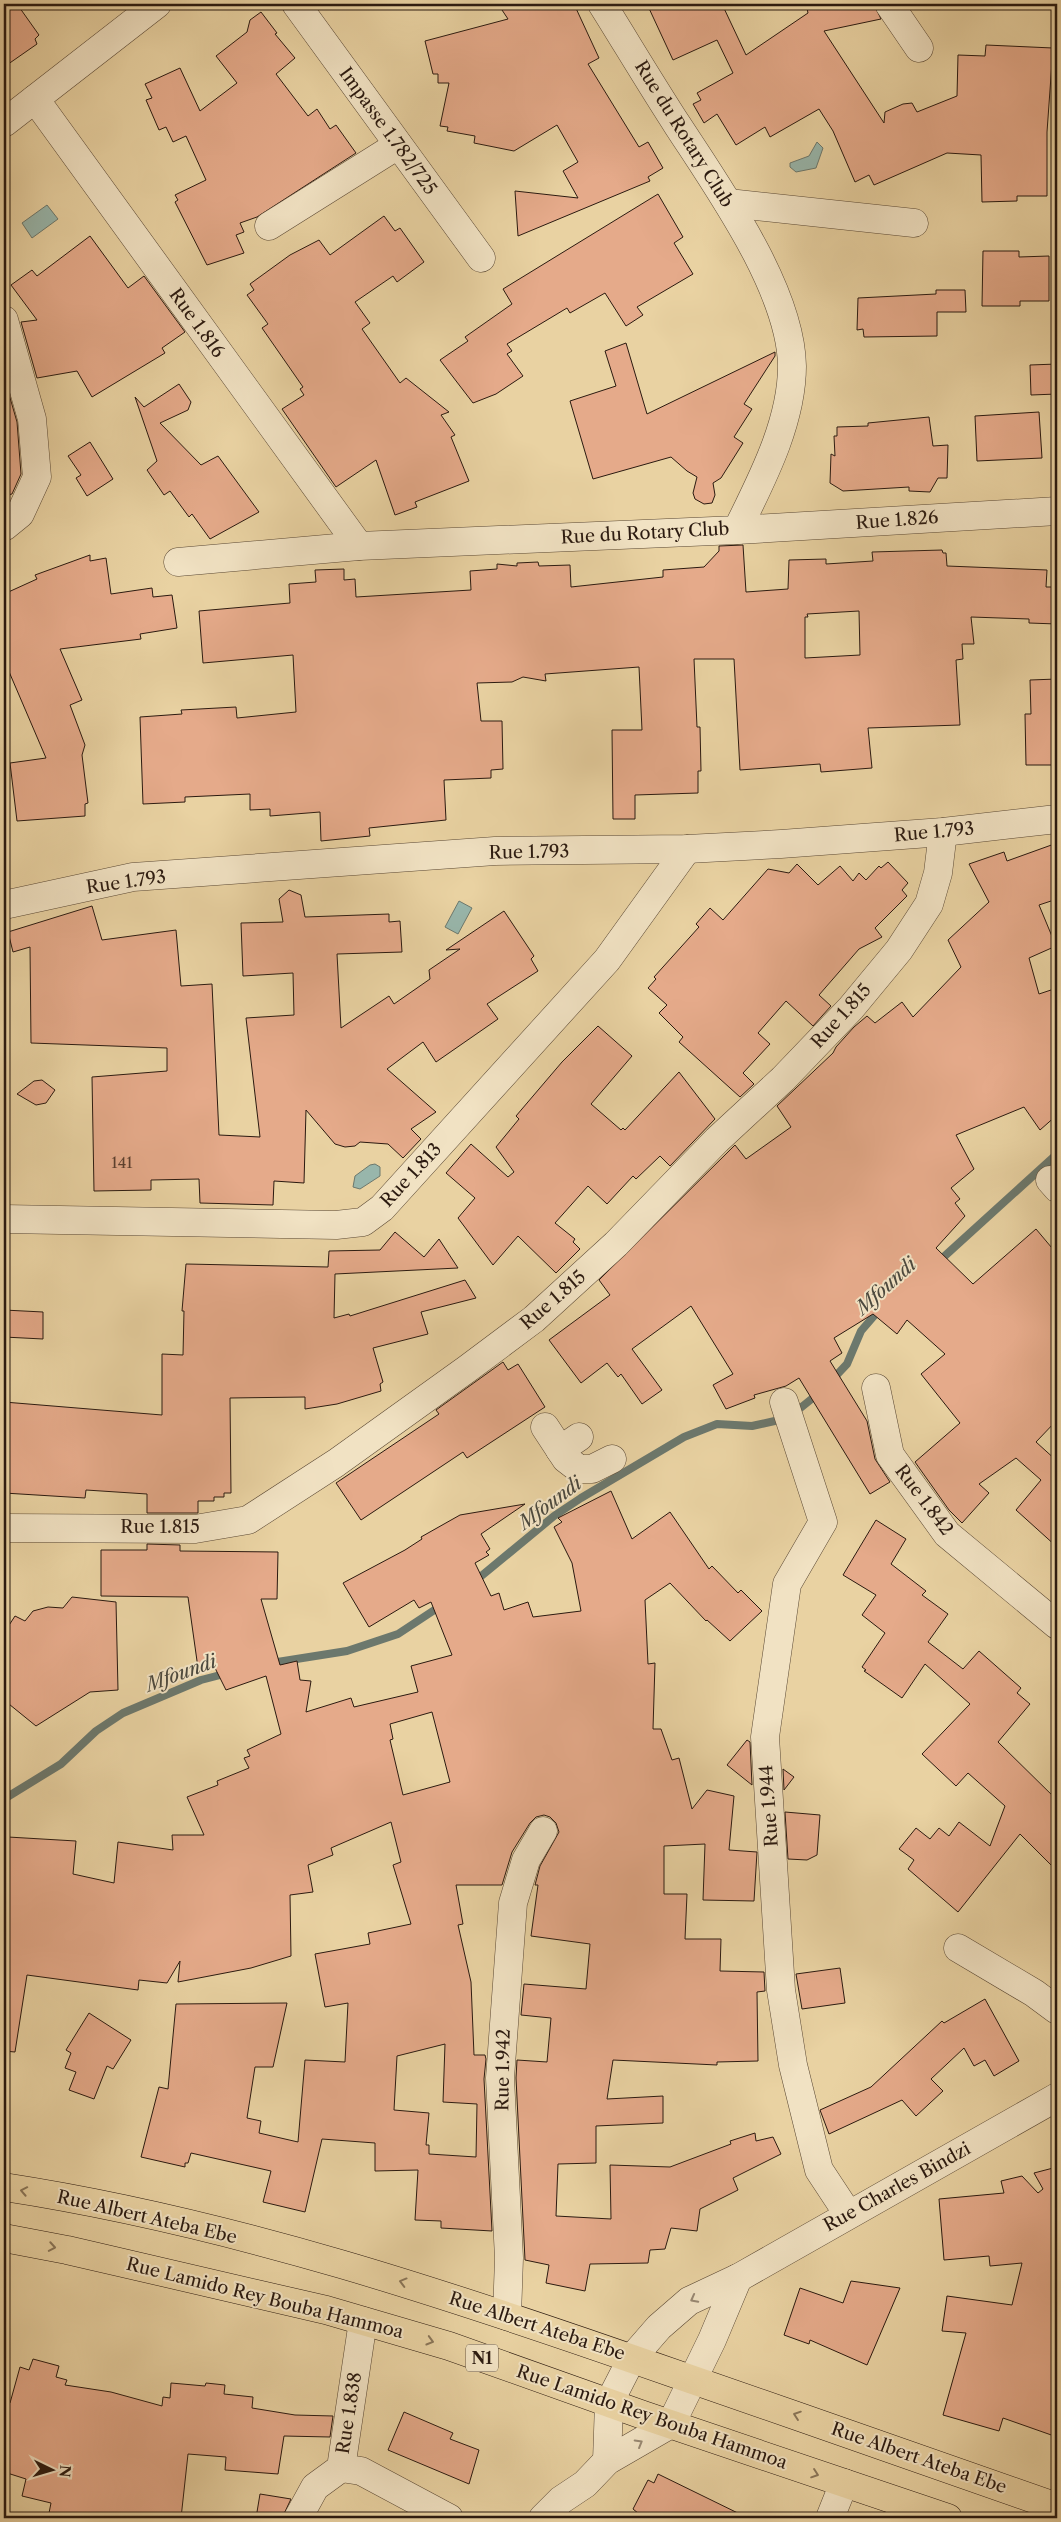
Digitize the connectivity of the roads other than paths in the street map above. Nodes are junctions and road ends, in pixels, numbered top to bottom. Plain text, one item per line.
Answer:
1 (157, 4) edge
2 (296, 4) edge
3 (602, 4) edge
4 (888, 4) edge
5 (919, 48) dead end
6 (35, 99) junction
7 (4, 123) edge
8 (398, 145) junction
9 (728, 203) junction
10 (914, 223) dead end
11 (269, 226) dead end
12 (480, 258) dead end
13 (4, 320) edge
14 (1057, 511) edge
15 (4, 527) edge
16 (737, 530) junction
17 (359, 546) junction
18 (178, 562) dead end
19 (1057, 819) edge
20 (943, 832) junction
21 (687, 850) junction
22 (4, 905) edge
23 (4, 1219) edge
24 (876, 1388) dead end
25 (784, 1402) dead end
26 (545, 1427) dead end
27 (612, 1459) dead end
28 (4, 1528) edge
29 (1057, 1624) edge
30 (543, 1831) dead end
31 (958, 1948) dead end
32 (1057, 2010) edge
33 (1057, 2097) edge
34 (4, 2187) edge
35 (848, 2214) junction
36 (4, 2238) edge
37 (738, 2278) junction
38 (507, 2316) junction
39 (363, 2321) junction
40 (632, 2358) junction
41 (694, 2379) junction
42 (609, 2403) junction
43 (671, 2424) junction
44 (606, 2461) junction
45 (341, 2468) junction
46 (844, 2484) junction
47 (1057, 2507) edge
48 (932, 2516) edge
49 (298, 2518) edge
50 (449, 2518) edge
51 (543, 2518) edge
52 (830, 2518) edge

1 - 6 street
2 - 8 street, Impasse 1.782/725
3 - 9 street, Rue du Rotary Club
4 - 5 street
6 - 7 street
6 - 17 street, Rue 1.816
8 - 11 street
8 - 12 street, Impasse 1.782/725
9 - 10 street
9 - 16 street, Rue du Rotary Club
13 - 15 street
14 - 16 street, Rue 1.826
16 - 17 street, Rue du Rotary Club
17 - 18 street, Rue du Rotary Club
19 - 20 street, Rue 1.793
20 - 21 street, Rue 1.793
20 - 28 street, Rue 1.815
21 - 22 street, Rue 1.793
21 - 23 street, Rue 1.813
24 - 29 street, Rue 1.842
25 - 35 street, Rue 1.944
26 - 27 street
30 - 38 street, Rue 1.942
31 - 32 street
33 - 35 street, Rue Charles Bindzi
38 -> 34 highway, Rue Albert Ateba Ebe
35 - 37 street, Rue Charles Bindzi
36 -> 39 highway, Rue Lamido Rey Bouba Hammoa / N1
37 -> 40 street, Rue Charles Bindzi
37 - 41 street
38 - 40 highway, Rue Albert Ateba Ebe
39 -> 42 highway, Rue Lamido Rey Bouba Hammoa / N1
39 - 45 street, Rue 1.838
40 - 41 highway, Rue Albert Ateba Ebe
40 - 42 street, Rue Charles Bindzi
41 - 43 street
47 -> 41 highway, Rue Albert Ateba Ebe
42 - 43 highway, Rue Lamido Rey Bouba Hammoa / N1
42 - 44 street, Rue Charles Bindzi
44 -> 43 street
43 -> 46 highway, Rue Lamido Rey Bouba Hammoa / N1
44 - 51 street
45 - 49 street, Rue 1.838
45 - 50 street
46 - 48 highway, Rue Lamido Rey Bouba Hammoa / N1
46 - 52 street

